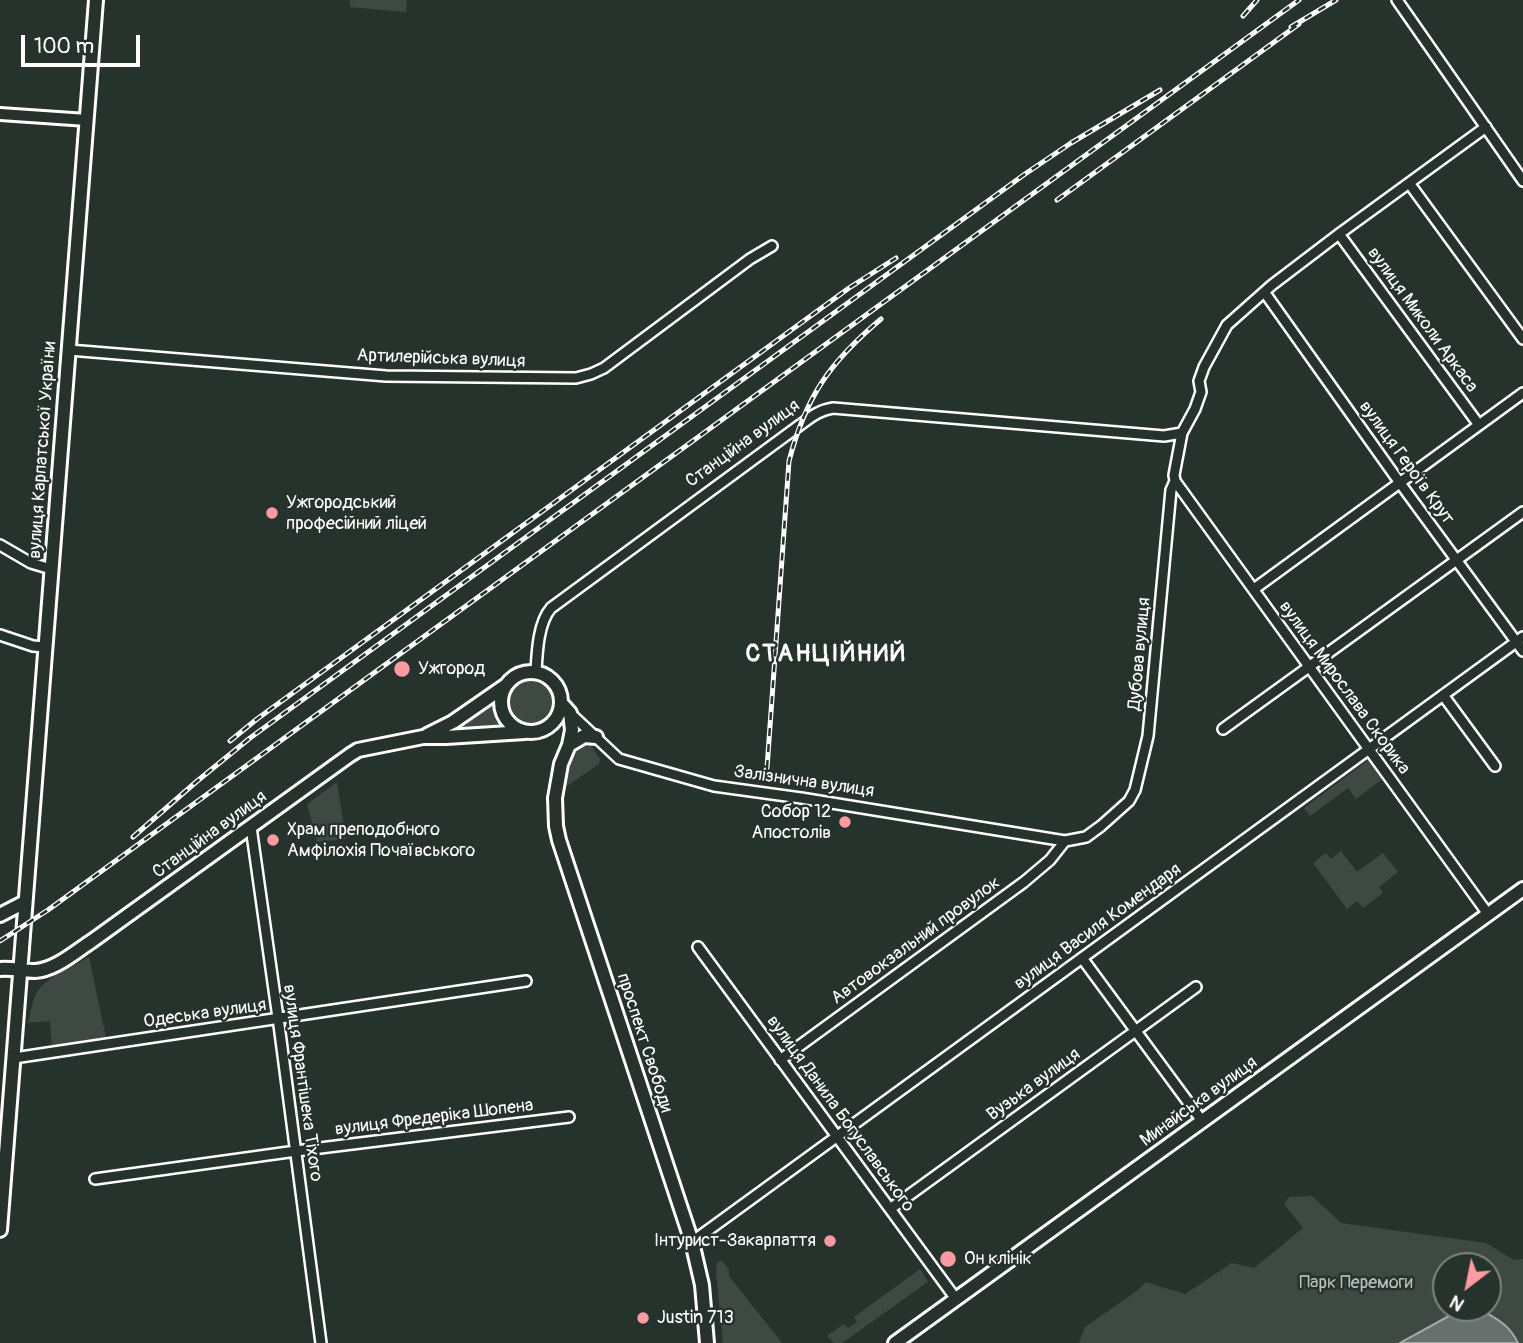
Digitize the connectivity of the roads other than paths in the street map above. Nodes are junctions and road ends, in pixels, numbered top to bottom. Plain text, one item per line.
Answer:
1 (96, 0) edge
2 (1397, 0) edge
3 (0, 114) edge
4 (87, 120) junction
5 (1486, 127) junction
6 (1523, 181) edge
7 (1409, 183) junction
8 (1339, 234) junction
9 (772, 246) dead end
10 (1265, 293) junction
11 (1523, 339) edge
12 (69, 350) junction
13 (1523, 393) edge
14 (1479, 425) junction
15 (1182, 433) junction
16 (1175, 481) junction
17 (1400, 483) junction
18 (1523, 512) edge
19 (0, 545) edge
20 (1457, 560) junction
21 (51, 569) junction
22 (1254, 589) junction
23 (0, 635) edge
24 (1520, 639) edge
25 (45, 648) junction
26 (1523, 651) edge
27 (1310, 667) junction
28 (536, 672) junction
29 (505, 686) junction
30 (1443, 695) junction
31 (566, 709) junction
32 (1223, 729) dead end
33 (545, 730) junction
34 (525, 732) junction
35 (423, 737) junction
36 (596, 737) junction
37 (1369, 749) junction
38 (566, 750) junction
39 (1495, 766) dead end
40 (251, 827) junction
41 (1065, 841) junction
42 (1523, 889) edge
43 (25, 902) junction
44 (1489, 914) junction
45 (0, 915) edge
46 (698, 947) dead end
47 (1082, 958) junction
48 (0, 969) edge
49 (21, 970) junction
50 (526, 981) dead end
51 (1196, 987) dead end
52 (278, 1019) junction
53 (1135, 1031) junction
54 (14, 1058) junction
55 (780, 1060) junction
56 (569, 1117) dead end
57 (1202, 1121) junction
58 (837, 1136) junction
59 (296, 1151) junction
60 (95, 1179) dead end
61 (890, 1209) junction
62 (0, 1230) edge
63 (692, 1242) junction
64 (956, 1299) junction
65 (321, 1343) edge
66 (707, 1343) edge
67 (895, 1343) edge

1 - 4 main road, вулиця Карпатської України
2 - 5 street
3 - 4 street
4 - 12 main road, вулиця Карпатської України
5 - 6 street
5 - 7 street, Дубова вулиця
7 - 8 street, Дубова вулиця
7 - 11 street
8 - 10 street, Дубова вулиця
8 - 14 street, вулиця Миколи Аркаса
9 - 12 street, Артилерійська вулиця
10 - 15 street, Дубова вулиця
10 - 17 street, вулиця Героїв Крут
12 - 21 main road, вулиця Карпатської України
13 - 14 street
14 - 17 street
15 - 16 street, Дубова вулиця
15 - 28 street, Станційна вулиця
16 - 22 street, вулиця Мирослава Скорика
16 - 41 street, Дубова вулиця
17 - 20 street, вулиця Героїв Крут
17 - 22 street
18 - 20 street
19 - 21 street
20 - 24 street, вулиця Героїв Крут
20 - 27 street
21 - 25 main road, вулиця Карпатської України
22 - 27 street, вулиця Мирослава Скорика
23 - 25 street
24 - 26 street, вулиця Героїв Крут
24 - 30 street, вулиця Василя Комендаря
25 - 43 main road, вулиця Карпатської України
27 - 32 street
27 - 37 street, вулиця Мирослава Скорика
28 - 29 main road
28 - 31 main road
29 - 34 main road
29 - 35 main road, Станційна вулиця
30 - 37 street, вулиця Василя Комендаря
30 - 39 street
31 - 33 main road
31 - 36 street, Залізнична вулиця
31 - 38 main road, проспект Свободи
33 - 34 main road
33 - 38 main road
34 - 35 main road, Станційна вулиця
35 - 40 main road, Станційна вулиця
36 - 38 main road
36 - 41 street, Залізнична вулиця
37 - 44 street, вулиця Мирослава Скорика
37 - 47 street, вулиця Василя Комендаря
38 - 63 main road, проспект Свободи
40 - 49 main road, Станційна вулиця
40 - 52 street, вулиця Франтішека Тіхого
41 - 55 street, Автовокзальний провулок
42 - 44 main road, Минайська вулиця
43 - 45 main road
43 - 49 main road, вулиця Карпатської України
44 - 57 main road, Минайська вулиця
46 - 55 street, вулиця Данила Богуславського
47 - 53 street
47 - 58 street, вулиця Василя Комендаря
48 - 49 main road, Станційна вулиця
49 - 54 main road, вулиця Карпатської України
50 - 52 street, Одеська вулиця
51 - 53 street, Вузька вулиця
52 - 54 street, Одеська вулиця
52 - 59 street, вулиця Франтішека Тіхого
53 - 57 street
53 - 61 street, Вузька вулиця
54 - 62 main road, вулиця Карпатської України
55 - 58 street, вулиця Данила Богуславського
56 - 59 street, вулиця Фредеріка Шопена
57 - 64 main road, Минайська вулиця
58 - 61 street, вулиця Данила Богуславського
58 - 63 street, вулиця Василя Комендаря
59 - 60 street, вулиця Фредеріка Шопена
59 - 65 street, вулиця Франтішека Тіхого
61 - 64 street, вулиця Данила Богуславського
63 - 66 main road, проспект Свободи
64 - 67 main road, Минайська вулиця

